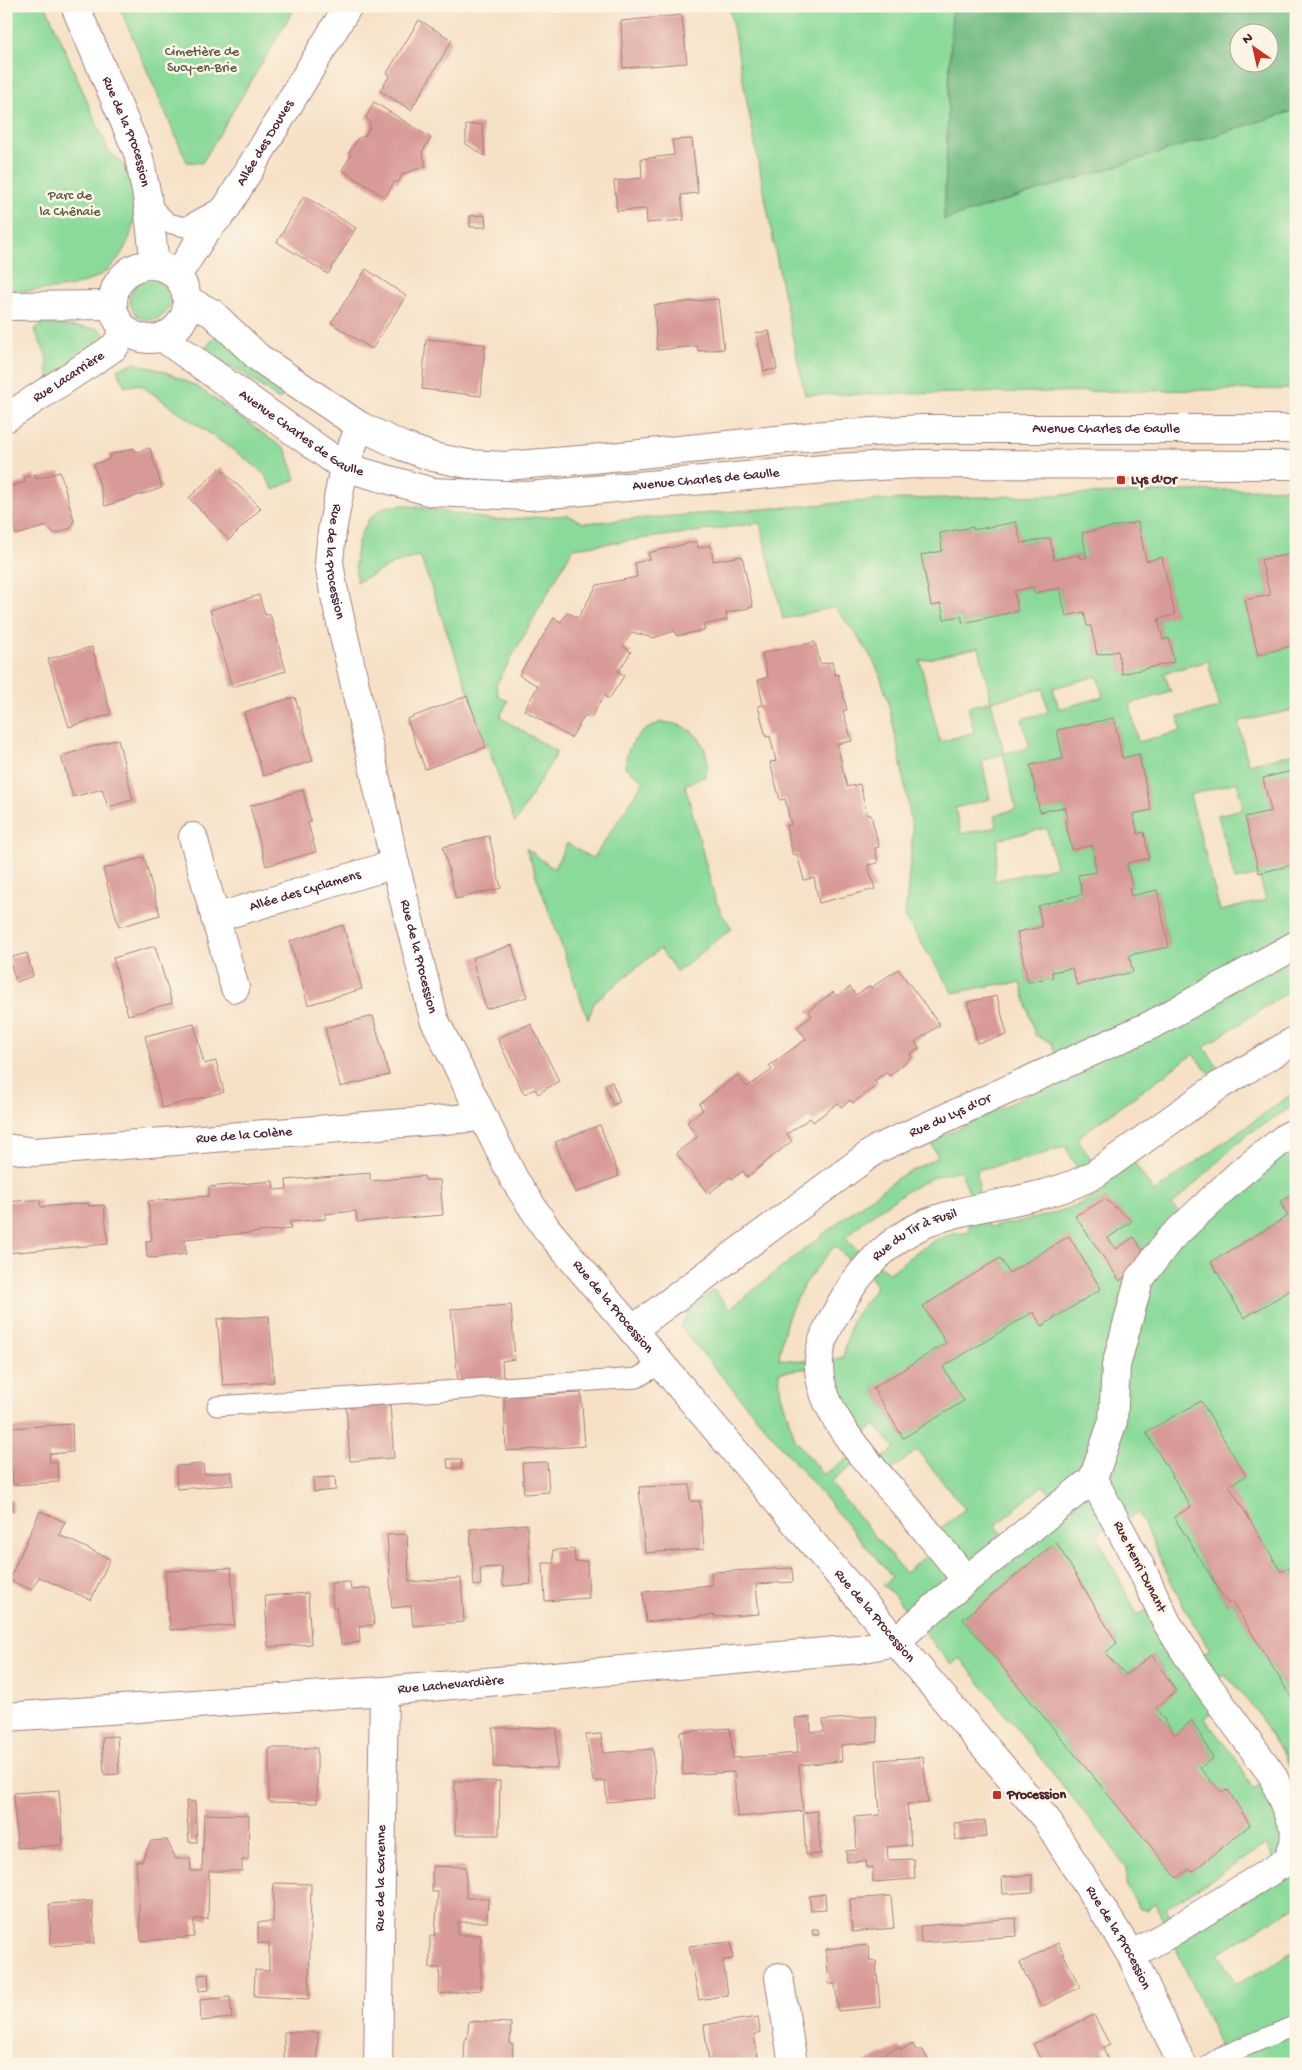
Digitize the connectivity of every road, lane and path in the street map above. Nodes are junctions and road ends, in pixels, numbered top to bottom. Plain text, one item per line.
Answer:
1 (75, 6) edge
2 (348, 6) edge
3 (148, 203) junction
4 (228, 204) junction
5 (173, 280) junction
6 (112, 305) junction
7 (6, 306) edge
8 (126, 331) junction
9 (162, 337) junction
10 (6, 418) edge
11 (360, 426) junction
12 (1296, 429) edge
13 (1296, 465) edge
14 (344, 467) junction
15 (193, 837) dead end
16 (395, 864) junction
17 (215, 918) junction
18 (1296, 945) edge
19 (235, 988) dead end
20 (1296, 1040) edge
21 (482, 1117) junction
22 (1296, 1132) edge
23 (6, 1148) edge
24 (632, 1330) junction
25 (660, 1364) junction
26 (217, 1406) dead end
27 (1092, 1479) junction
28 (966, 1580) junction
29 (895, 1642) junction
30 (384, 1691) junction
31 (6, 1717) edge
32 (1131, 1955) junction
33 (779, 1977) dead end
34 (1296, 2025) edge
35 (788, 2033) junction
36 (378, 2064) edge
37 (793, 2064) edge
38 (804, 2064) edge
39 (1182, 2064) edge
40 (1210, 2064) edge

1 - 3 street, Rue de la Procession
2 - 4 street, Allée des Douves
3 - 4 lane
3 - 5 street, Rue de la Procession
4 - 5 street, Allée des Douves
5 - 6 street
5 - 9 street
5 - 11 street, Avenue Charles de Gaulle
6 - 7 street
6 - 8 street
8 - 9 street
8 - 10 street, Rue Lacarrière
9 - 14 street, Avenue Charles de Gaulle
11 - 12 street, Avenue Charles de Gaulle
11 - 14 street, Rue de la Procession
13 - 14 street, Avenue Charles de Gaulle
14 - 16 street, Rue de la Procession
15 - 17 street
16 - 17 street, Allée des Cyclamens
16 - 21 street, Rue de la Procession
17 - 19 street
18 - 24 street, Rue du Lys d'Or
20 - 28 street, Rue du Tir à Fusil
21 - 23 street, Rue de la Colène
21 - 24 street, Rue de la Procession
22 - 27 street
24 - 25 street, Rue de la Procession
25 - 26 lane
25 - 29 street, Rue de la Procession
27 - 28 street
27 - 32 street, Rue Henri Dunant
28 - 29 street
29 - 30 street, Rue Lachevardière
29 - 32 street, Rue de la Procession
30 - 31 street, Rue Lachevardière
30 - 36 street, Rue de la Garenne
32 - 39 street, Rue de la Procession
33 - 35 street
34 - 40 lane
35 - 37 street
35 - 38 street

